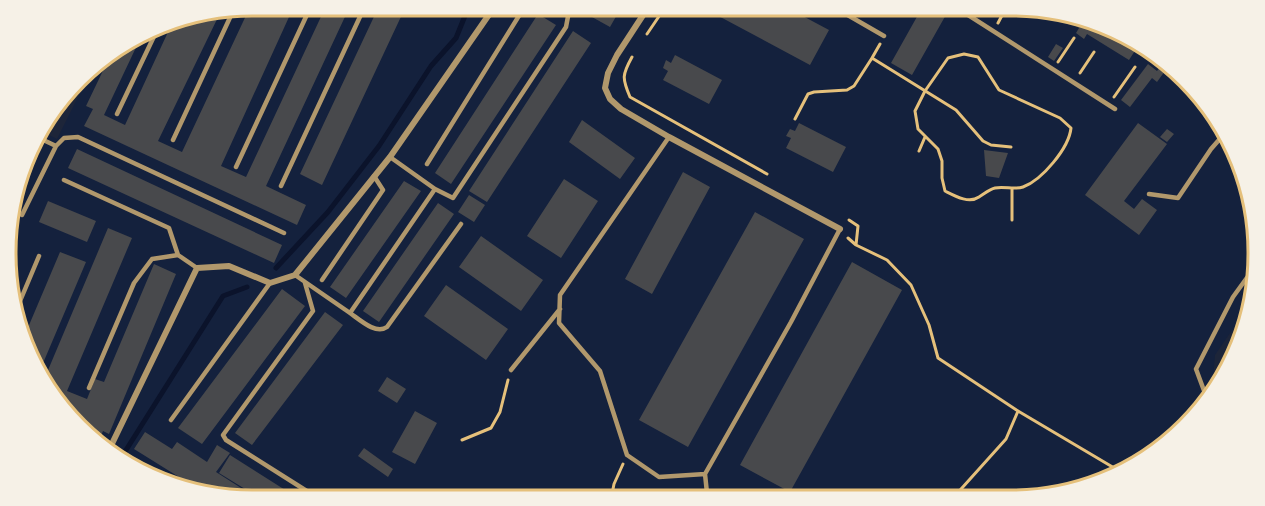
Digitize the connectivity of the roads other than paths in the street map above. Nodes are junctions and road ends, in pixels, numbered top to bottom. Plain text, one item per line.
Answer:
1 (307, 16) edge
2 (360, 16) edge
3 (488, 16) edge
4 (519, 16) edge
5 (568, 16) edge
6 (642, 16) edge
7 (850, 16) edge
8 (970, 16) edge
9 (230, 18) edge
10 (884, 36) road end
11 (153, 39) edge
12 (1115, 109) dead end
13 (117, 114) dead end
14 (669, 137) junction
15 (173, 140) dead end
16 (1220, 140) edge
17 (45, 141) edge
18 (56, 146) junction
19 (390, 157) junction
20 (427, 164) dead end
21 (236, 167) dead end
22 (374, 176) junction
23 (64, 180) dead end
24 (281, 186) dead end
25 (435, 189) junction
26 (1149, 194) dead end
27 (22, 215) dead end
28 (460, 224) dead end
29 (840, 229) joint
30 (284, 233) dead end
31 (178, 255) junction
32 (39, 256) dead end
33 (197, 268) junction
34 (295, 275) junction
35 (1247, 278) edge
36 (322, 280) dead end
37 (270, 283) junction
38 (305, 283) junction
39 (21, 299) edge
40 (560, 309) junction
41 (350, 313) junction
42 (511, 370) road end
43 (89, 388) dead end
44 (1205, 390) edge
45 (171, 420) dead end
46 (112, 443) edge
47 (705, 474) junction
48 (305, 490) edge
49 (707, 490) edge

1 - 21 lane
2 - 24 lane
3 - 19 street
4 - 20 lane
5 - 25 lane
6 - 14 street
7 - 10 lane
8 - 12 lane
9 - 15 lane
11 - 13 lane
14 - 29 street
14 - 40 lane
16 - 26 lane
17 - 18 lane
18 - 27 lane
18 - 30 lane
19 - 22 street
19 - 25 lane
22 - 34 street
22 - 36 lane
23 - 31 lane
25 - 41 lane
28 - 41 lane
29 - 47 lane
31 - 33 lane
31 - 43 lane
32 - 39 lane
33 - 37 street
33 - 46 street
34 - 37 street
34 - 38 lane
35 - 44 lane
37 - 45 lane
38 - 41 lane
38 - 48 lane
40 - 42 lane
40 - 47 lane
47 - 49 lane

